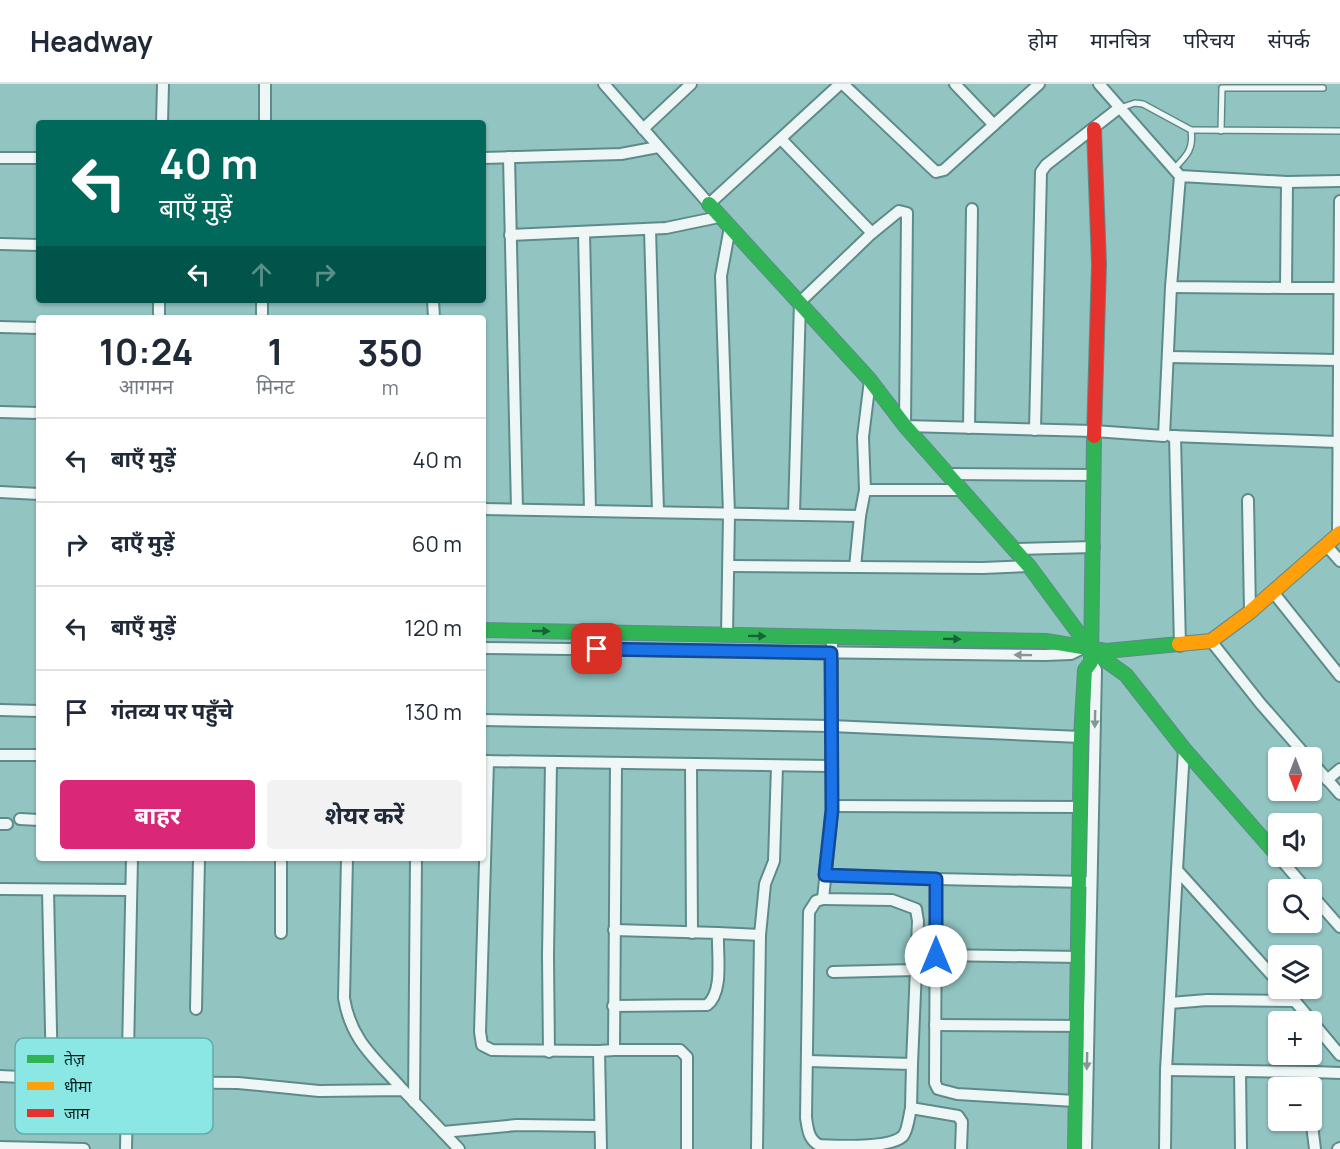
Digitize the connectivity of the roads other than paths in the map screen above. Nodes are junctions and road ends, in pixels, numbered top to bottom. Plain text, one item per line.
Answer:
1 (163, 84) edge
2 (266, 84) edge
3 (604, 84) edge
4 (691, 84) edge
5 (841, 84) edge
6 (955, 84) edge
7 (1039, 84) edge
8 (1099, 84) edge
9 (1323, 88) dead end
10 (1119, 108) junction
11 (162, 120) edge
12 (265, 120) edge
13 (994, 125) junction
14 (643, 129) junction
15 (1094, 129) junction
16 (1191, 130) junction
17 (1221, 131) junction
18 (1340, 131) edge
19 (781, 139) junction
20 (658, 147) junction
21 (0, 158) edge
22 (36, 158) edge
23 (486, 158) edge
24 (509, 158) junction
25 (1177, 173) junction
26 (1340, 181) edge
27 (1287, 182) junction
28 (1340, 201) edge
29 (709, 204) junction
30 (972, 209) dead end
31 (718, 217) junction
32 (730, 227) junction
33 (650, 229) junction
34 (584, 232) junction
35 (872, 232) junction
36 (510, 235) junction
37 (0, 244) edge
38 (36, 245) edge
39 (1171, 287) junction
40 (1286, 288) junction
41 (1339, 295) edge
42 (800, 302) junction
43 (0, 327) edge
44 (36, 328) edge
45 (1339, 343) edge
46 (1168, 357) junction
47 (1338, 360) junction
48 (870, 380) junction
49 (0, 412) edge
50 (36, 413) edge
51 (905, 426) junction
52 (969, 428) junction
53 (1035, 430) junction
54 (1094, 431) junction
55 (1170, 436) junction
56 (1337, 442) junction
57 (948, 474) junction
58 (1094, 475) junction
59 (865, 490) junction
60 (962, 490) junction
61 (0, 492) edge
62 (36, 494) edge
63 (1248, 500) dead end
64 (486, 509) edge
65 (517, 509) junction
66 (590, 511) junction
67 (658, 512) junction
68 (729, 514) junction
69 (794, 514) junction
70 (860, 516) junction
71 (1339, 534) edge
72 (1326, 545) junction
73 (1094, 547) junction
74 (1014, 549) junction
75 (1340, 561) edge
76 (729, 566) junction
77 (1029, 566) junction
78 (855, 567) junction
79 (1273, 592) junction
80 (1250, 612) junction
81 (486, 630) edge
82 (727, 636) junction
83 (832, 637) junction
84 (1211, 641) junction
85 (1180, 646) junction
86 (486, 648) edge
87 (831, 653) junction
88 (1088, 654) junction
89 (1340, 676) edge
90 (0, 710) edge
91 (36, 711) edge
92 (486, 720) edge
93 (831, 726) junction
94 (1081, 737) junction
95 (1299, 747) edge
96 (1184, 749) junction
97 (0, 755) edge
98 (36, 755) edge
99 (486, 761) edge
100 (551, 762) junction
101 (616, 763) junction
102 (691, 764) junction
103 (777, 765) junction
104 (831, 766) junction
105 (1340, 769) edge
106 (1322, 774) edge
107 (1327, 780) junction
108 (1340, 794) edge
109 (832, 806) junction
110 (1081, 807) junction
111 (20, 819) dead end
112 (36, 820) edge
113 (1268, 845) edge
114 (132, 861) edge
115 (199, 861) edge
116 (281, 861) edge
117 (346, 861) edge
118 (416, 861) edge
119 (483, 861) edge
120 (1287, 867) edge
121 (1177, 870) junction
122 (825, 875) junction
123 (936, 879) junction
124 (1298, 879) edge
125 (1085, 882) junction
126 (0, 889) edge
127 (48, 890) junction
128 (130, 890) junction
129 (824, 899) junction
130 (1322, 907) edge
131 (1340, 927) edge
132 (614, 930) junction
133 (281, 933) dead end
134 (692, 933) junction
135 (718, 933) junction
136 (760, 935) junction
137 (936, 956) junction
138 (1080, 957) junction
139 (915, 970) junction
140 (1268, 971) edge
141 (833, 972) dead end
142 (1295, 1001) joint
143 (1170, 1003) junction
144 (612, 1006) junction
145 (196, 1009) dead end
146 (935, 1025) junction
147 (1082, 1025) junction
148 (51, 1038) edge
149 (128, 1038) edge
150 (614, 1050) junction
151 (549, 1052) junction
152 (599, 1052) junction
153 (1340, 1055) edge
154 (808, 1061) junction
155 (912, 1064) junction
156 (1166, 1070) junction
157 (1240, 1071) junction
158 (1313, 1072) junction
159 (1340, 1073) edge
160 (0, 1076) edge
161 (15, 1076) edge
162 (213, 1083) edge
163 (403, 1090) junction
164 (1075, 1101) junction
165 (414, 1102) junction
166 (911, 1108) junction
167 (600, 1126) junction
168 (443, 1132) junction
169 (126, 1134) edge
170 (0, 1147) edge
171 (84, 1149) edge
172 (126, 1149) edge
173 (459, 1149) edge
174 (601, 1149) edge
175 (687, 1149) edge
176 (757, 1149) edge
177 (961, 1149) edge
178 (1075, 1149) edge
179 (1086, 1149) edge
180 (1166, 1149) edge
181 (1241, 1149) edge
182 (1315, 1149) edge

1 - 11 street
2 - 12 street
3 - 14 street
4 - 14 street
5 - 13 street
5 - 19 street
6 - 13 street
7 - 13 street
8 - 10 street
9 - 17 lane
10 - 15 street
10 - 16 lane
10 - 25 street
14 - 20 street
15 - 53 street
15 - 54 street
16 - 17 lane
16 - 25 lane
17 - 18 lane
19 - 29 street
19 - 35 street
20 - 24 street
20 - 29 street
21 - 22 street
23 - 24 street
24 - 36 street
25 - 27 street
25 - 39 street
26 - 27 street
27 - 40 street
28 - 41 street
29 - 31 street
30 - 52 street
31 - 32 street
31 - 33 street
32 - 42 street
32 - 68 street
33 - 34 street
33 - 67 street
34 - 36 street
34 - 66 street
35 - 42 street
35 - 51 street
36 - 65 street
37 - 38 street
39 - 40 street
39 - 46 street
40 - 41 street
41 - 45 street
42 - 48 street
42 - 69 street
43 - 44 street
45 - 47 street
46 - 47 street
46 - 55 street
47 - 56 street
48 - 51 street
48 - 59 street
49 - 50 street
51 - 52 street
51 - 57 street
52 - 53 street
53 - 54 street
54 - 55 street
54 - 58 street
55 - 56 street
55 - 85 street
56 - 71 street
57 - 58 street
57 - 60 street
58 - 73 street
59 - 60 street
59 - 70 street
60 - 74 street
61 - 62 street
63 - 80 street
64 - 65 street
65 - 66 street
66 - 67 street
67 - 68 street
68 - 69 street
68 - 76 street
69 - 70 street
70 - 78 street
71 - 72 street
72 - 75 street
72 - 79 street
73 - 74 street
73 - 88 street
74 - 77 street
76 - 78 street
76 - 82 street
77 - 78 street
77 - 88 street
79 - 80 street
79 - 89 street
80 - 84 street
81 -> 82 street
82 -> 83 street
83 - 87 street
83 -> 88 street
84 - 85 street
84 - 95 street
85 - 88 street
86 - 87 street
88 -> 87 street
87 - 93 street
88 - 94 street
88 - 96 street
88 -> 125 street
90 - 91 street
92 - 93 street
93 - 94 street
93 - 104 street
94 - 110 street
96 - 113 street
96 - 121 street
97 - 98 street
99 - 100 street
100 - 101 street
100 - 151 street
101 - 102 street
101 - 132 street
102 - 103 street
102 - 134 street
103 - 104 street
103 - 136 street
104 - 109 street
105 - 107 street
106 - 107 street
107 - 108 street
109 - 110 street
109 - 122 street
110 - 125 street
111 - 112 street
114 - 128 street
115 - 145 street
116 - 133 street
117 - 163 street
118 - 165 street
119 - 151 street
120 - 124 street
121 - 140 street
121 - 143 street
122 - 123 street
122 - 129 street
123 - 125 street
123 - 137 street
125 - 138 street
125 - 147 street
126 - 127 street
127 - 128 street
127 - 148 street
128 - 149 street
129 - 139 street
129 - 154 street
130 - 131 street
132 - 134 street
132 - 144 street
134 - 135 street
135 - 136 street
135 - 144 street
136 - 176 street
137 - 138 street
137 - 146 street
138 - 147 street
139 - 141 street
139 - 155 street
142 - 143 street
142 - 153 street
143 - 156 street
144 - 150 street
146 - 147 street
146 - 164 street
147 - 164 street
147 -> 179 street
150 - 152 street
150 - 175 street
151 - 152 street
152 - 167 street
154 - 155 street
154 - 166 street
155 - 166 street
156 - 157 street
156 - 180 street
157 - 158 street
157 - 181 street
158 - 159 street
158 - 182 street
160 - 161 street
162 - 163 street
163 - 165 street
164 - 178 street
165 - 168 street
166 - 177 street
167 - 168 street
167 - 174 street
168 - 173 street
169 - 172 street
170 - 171 street

